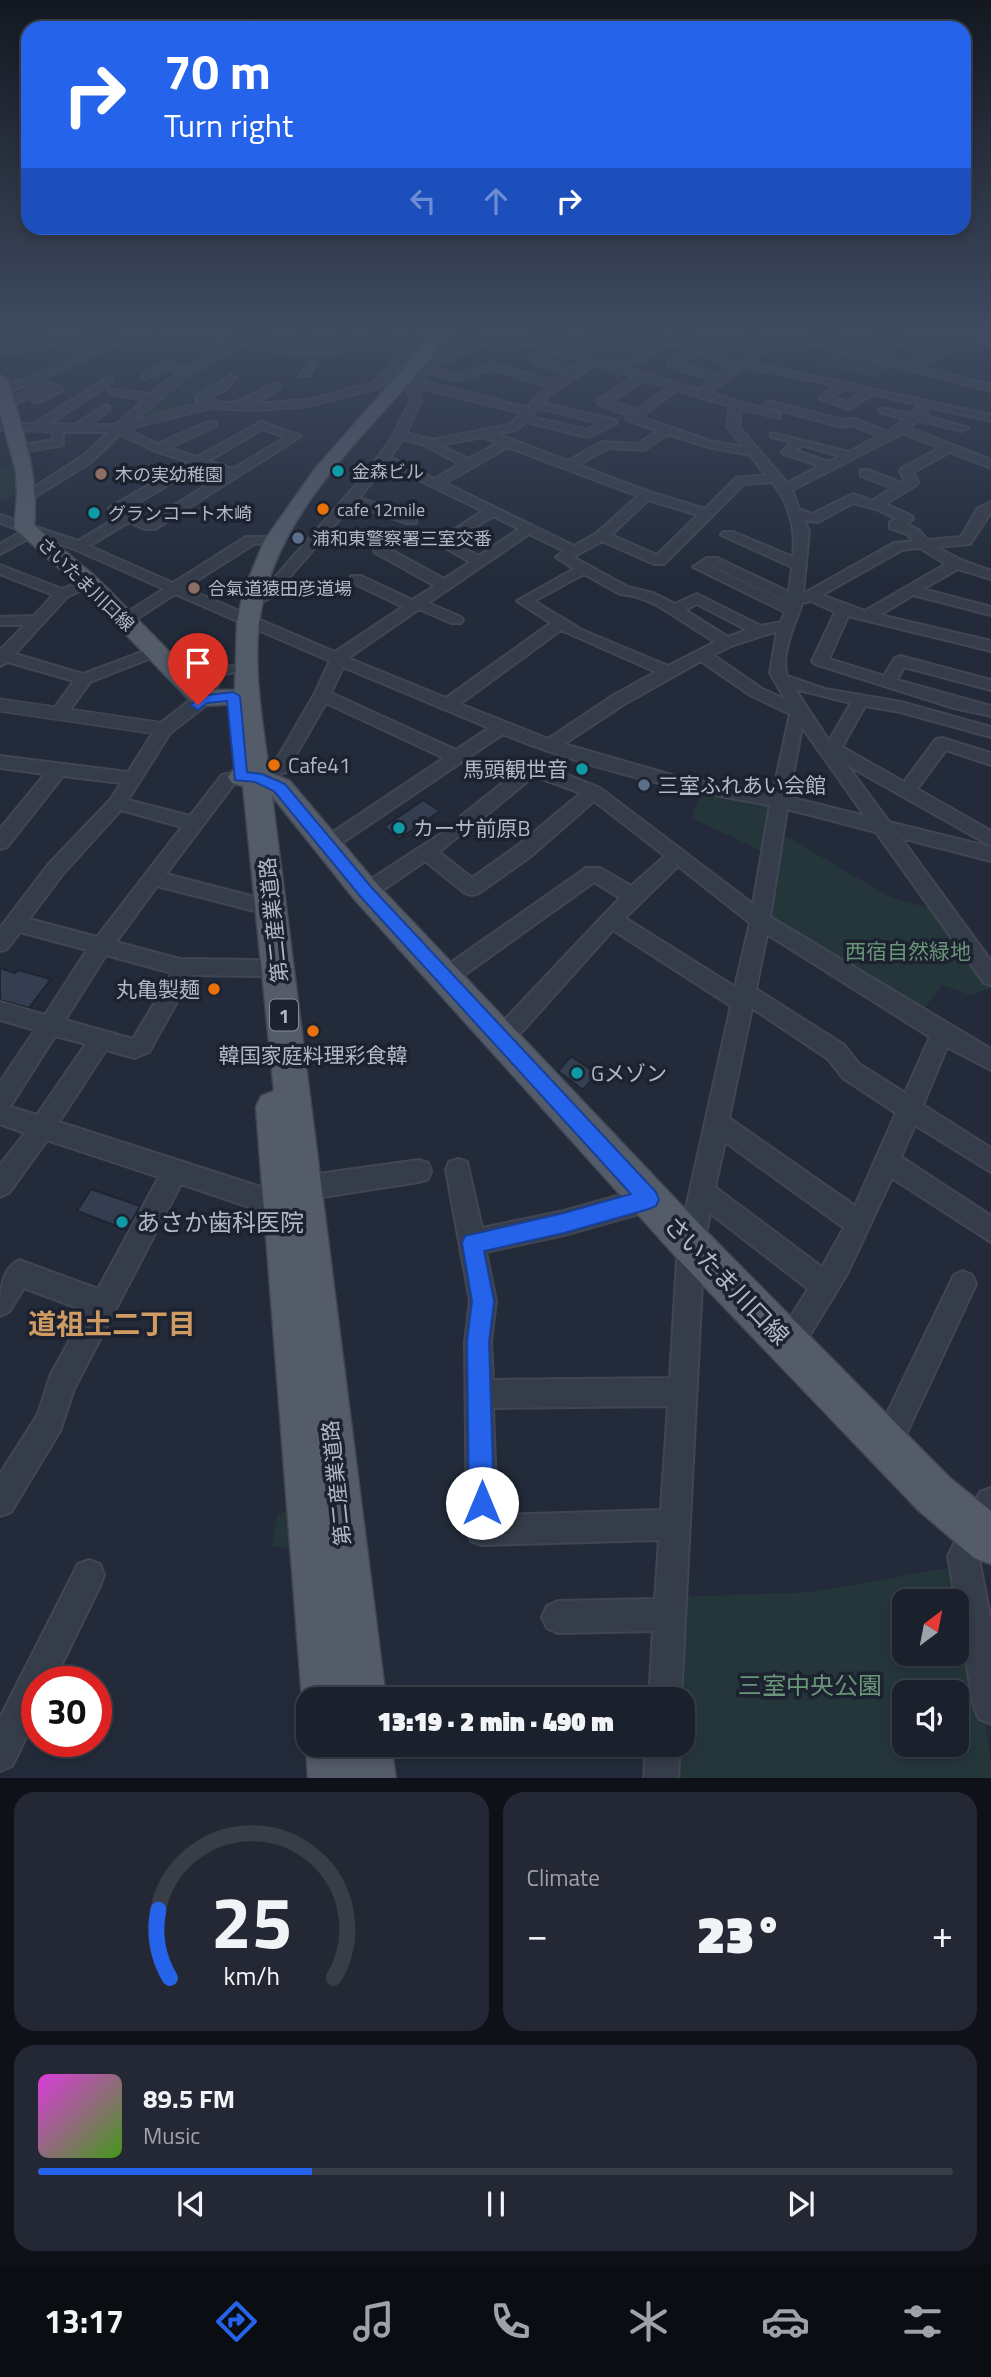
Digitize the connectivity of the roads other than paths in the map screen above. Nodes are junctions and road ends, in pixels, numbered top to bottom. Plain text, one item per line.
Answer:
1 (5, 412) edge
2 (12, 412) edge
3 (59, 412) edge
4 (100, 412) edge
5 (138, 412) edge
6 (176, 412) edge
7 (311, 412) edge
8 (364, 412) edge
9 (381, 412) edge
10 (413, 412) edge
11 (527, 412) edge
12 (531, 412) edge
13 (535, 412) edge
14 (632, 412) edge
15 (641, 412) edge
16 (735, 412) edge
17 (761, 412) edge
18 (799, 412) edge
19 (892, 412) edge
20 (917, 412) edge
21 (308, 414) dead end
22 (638, 414) junction
23 (776, 416) dead end
24 (914, 417) junction
25 (212, 424) dead end
26 (37, 428) junction
27 (57, 428) junction
28 (78, 428) junction
29 (122, 428) junction
30 (962, 428) dead end
31 (668, 429) junction
32 (902, 429) junction
33 (486, 434) junction
34 (775, 435) dead end
35 (888, 436) junction
36 (397, 438) junction
37 (800, 441) junction
38 (506, 443) junction
39 (430, 444) junction
40 (157, 448) junction
41 (949, 448) junction
42 (753, 452) junction
43 (15, 453) junction
44 (848, 455) junction
45 (382, 458) junction
46 (196, 461) junction
47 (469, 464) junction
48 (991, 464) edge
49 (828, 465) junction
50 (568, 466) junction
51 (865, 473) dead end
52 (236, 474) junction
53 (435, 484) junction
54 (780, 484) junction
55 (901, 487) junction
56 (646, 495) junction
57 (27, 496) junction
58 (350, 499) junction
59 (876, 504) junction
60 (991, 506) edge
61 (492, 511) junction
62 (796, 512) junction
63 (708, 514) junction
64 (128, 517) junction
65 (0, 519) edge
66 (411, 520) dead end
67 (528, 529) junction
68 (27, 530) junction
69 (728, 535) dead end
70 (602, 536) junction
71 (267, 541) junction
72 (921, 543) junction
73 (79, 546) junction
74 (306, 549) junction
75 (379, 549) dead end
76 (0, 550) edge
77 (573, 550) junction
78 (478, 561) junction
79 (956, 564) junction
80 (799, 565) junction
81 (0, 569) edge
82 (584, 569) junction
83 (991, 575) edge
84 (356, 579) dead end
85 (89, 583) junction
86 (444, 585) junction
87 (173, 589) junction
88 (910, 590) junction
89 (62, 594) junction
90 (415, 605) junction
91 (796, 607) junction
92 (673, 610) junction
93 (844, 610) junction
94 (991, 611) edge
95 (245, 614) junction
96 (867, 616) junction
97 (38, 620) junction
98 (125, 620) junction
99 (0, 621) edge
100 (456, 621) dead end
101 (559, 624) junction
102 (759, 631) junction
103 (726, 643) junction
104 (991, 646) edge
105 (154, 652) junction
106 (702, 655) junction
107 (2, 657) edge
108 (339, 660) junction
109 (669, 673) junction
110 (84, 679) junction
111 (781, 679) junction
112 (888, 681) junction
113 (991, 685) edge
114 (218, 690) junction
115 (322, 695) junction
116 (860, 701) junction
117 (0, 705) edge
118 (446, 706) junction
119 (800, 712) junction
120 (58, 714) junction
121 (991, 722) edge
122 (500, 728) junction
123 (164, 729) junction
124 (549, 746) junction
125 (829, 747) junction
126 (457, 757) junction
127 (584, 757) junction
128 (991, 759) edge
129 (0, 762) edge
130 (57, 771) junction
131 (251, 777) junction
132 (561, 778) junction
133 (134, 779) junction
134 (906, 791) junction
135 (594, 792) junction
136 (779, 801) junction
137 (117, 803) junction
138 (194, 824) junction
139 (885, 827) junction
140 (991, 839) edge
141 (0, 842) edge
142 (327, 846) junction
143 (426, 852) junction
144 (991, 854) edge
145 (677, 856) junction
146 (153, 877) junction
147 (366, 892) junction
148 (633, 896) junction
149 (255, 904) junction
150 (611, 919) junction
151 (760, 920) junction
152 (15, 923) junction
153 (0, 943) edge
154 (101, 946) junction
155 (186, 967) junction
156 (262, 968) junction
157 (446, 977) junction
158 (991, 977) edge
159 (743, 997) junction
160 (0, 1011) edge
161 (51, 1024) junction
162 (942, 1033) junction
163 (502, 1038) junction
164 (101, 1040) junction
165 (991, 1060) edge
166 (0, 1102) edge
167 (910, 1110) junction
168 (0, 1114) edge
169 (719, 1124) junction
170 (42, 1128) junction
171 (991, 1161) edge
172 (888, 1162) junction
173 (458, 1170) dead end
174 (419, 1171) dead end
175 (174, 1172) junction
176 (0, 1185) edge
177 (293, 1193) junction
178 (703, 1194) junction
179 (649, 1199) junction
180 (858, 1223) junction
181 (991, 1230) edge
182 (472, 1243) junction
183 (691, 1244) junction
184 (963, 1283) dead end
185 (824, 1285) junction
186 (0, 1303) edge
187 (105, 1305) junction
188 (789, 1343) junction
189 (681, 1392) junction
190 (480, 1394) junction
191 (886, 1446) junction
192 (0, 1501) edge
193 (674, 1525) junction
194 (985, 1526) edge
195 (89, 1575) dead end
196 (668, 1615) junction
197 (558, 1617) dead end
198 (327, 1687) edge
199 (358, 1687) edge
200 (665, 1687) edge
201 (991, 1707) edge
202 (0, 1754) edge
203 (333, 1757) edge
204 (366, 1757) edge
205 (663, 1757) edge
206 (335, 1778) edge
207 (369, 1778) edge
208 (662, 1778) edge

1 - 43 main road, さいたま川口線
2 - 26 street
3 - 26 street
4 - 28 street
5 - 29 street
6 - 29 street
7 - 21 street
8 - 71 main road, 第二産業道路 / 1
9 - 71 main road, 第二産業道路 / 1
10 - 36 street
11 - 33 street
12 - 13 street
14 - 22 street
15 - 22 street
16 - 42 street
17 - 23 street
18 - 35 street
19 - 24 street
20 - 24 street
22 - 31 street
24 - 30 street
24 - 32 street
25 - 40 street
26 - 27 street
27 - 28 street
27 - 43 street
28 - 29 street
29 - 40 street
29 - 57 street
31 - 42 street
31 - 50 street
32 - 35 street
32 - 41 street
33 - 38 street
33 - 39 street
34 - 37 street
35 - 44 street
36 - 39 street
36 - 45 street
37 - 44 street
37 - 49 street
38 - 47 street
38 - 50 street
39 - 47 street
40 - 46 street
41 - 48 street
41 - 55 street
42 - 54 street
43 - 57 main road, さいたま川口線
44 - 49 street
45 - 53 street
45 - 58 street
46 - 52 street
46 - 52 street
46 - 64 street
47 - 53 street
49 - 54 street
50 - 56 street
51 - 55 street
52 - 64 street
53 - 61 street
54 - 62 street
54 - 63 street
55 - 59 street
56 - 63 street
56 - 70 street
57 - 68 main road, さいたま川口線
58 - 66 street
58 - 74 street
59 - 62 street
59 - 72 street
60 - 72 street
61 - 67 street
61 - 78 street
62 - 80 street
63 - 70 street
64 - 73 street
65 - 68 street
67 - 77 street
67 - 78 street
68 - 73 street
68 - 76 street
68 - 85 main road, さいたま川口線
69 - 80 street
70 - 77 street
71 - 74 street
71 - 87 street
71 - 95 main road, 第二産業道路 / 1
72 - 79 street
72 - 91 street
73 - 87 street
74 - 95 street
75 - 86 street
77 - 82 street
78 - 86 street
79 - 83 street
79 - 88 street
80 - 91 street
81 - 89 street
82 - 92 street
82 - 101 street
84 - 90 street
85 - 89 street
85 - 98 main road, さいたま川口線
86 - 90 street
87 - 95 street
87 - 98 street
88 - 94 street
88 - 96 street
89 - 97 street
90 - 100 street
90 - 108 street
91 - 91 street
91 - 93 street
91 - 102 street
91 - 111 street
92 - 102 street
92 - 103 street
93 - 96 street
93 - 112 street
95 - 108 street
95 - 114 main road, 第二産業道路 / 1
95 - 131 main road, 第二産業道路 / 1
96 - 104 street
97 - 99 street
97 - 107 street
98 - 105 main road, さいたま川口線
101 - 109 street
101 - 118 street
102 - 103 street
103 - 106 street
105 - 110 street
105 - 114 main road, さいたま川口線
106 - 109 street
106 - 119 street
107 - 110 street
108 - 115 street
108 - 118 street
109 - 124 street
110 - 120 street
111 - 116 street
111 - 119 street
112 - 113 street
112 - 121 street
114 - 123 street
114 - 131 main road, 第二産業道路 / 1
115 - 126 street
115 - 131 street
116 - 121 street
116 - 125 street
117 - 120 street
118 - 122 street
119 - 125 street
119 - 136 street
120 - 123 street
122 - 124 street
122 - 126 street
123 - 133 street
124 - 127 street
125 - 134 street
125 - 139 street
126 - 142 street
127 - 132 street
127 - 136 street
128 - 134 street
129 - 130 street
130 - 133 street
130 - 141 street
131 - 138 street
131 - 142 main road, さいたま川口線
131 - 149 main road, 第二産業道路 / 1
131 - 177 main road, 第二産業道路 / 1
132 - 135 street
132 - 143 street
133 - 137 street
134 - 140 street
135 - 143 street
135 - 145 street
136 - 139 street
136 - 151 street
137 - 138 street
137 - 152 street
138 - 146 street
139 - 144 street
139 - 158 street
142 - 147 main road, さいたま川口線
143 - 147 street
145 - 148 street
145 - 151 street
146 - 149 street
146 - 154 street
147 - 157 main road, さいたま川口線
148 - 150 street
148 - 157 street
149 - 156 main road, 第二産業道路 / 1
150 - 159 street
150 - 163 street
151 - 159 street
151 - 162 street
152 - 153 street
152 - 154 street
154 - 155 street
154 - 161 street
155 - 156 street
155 - 164 street
156 - 177 main road, 第二産業道路 / 1
157 - 163 main road, さいたま川口線
159 - 167 street
159 - 169 street
160 - 161 street
161 - 164 street
161 - 166 street
162 - 165 street
162 - 167 street
163 - 179 main road, さいたま川口線
164 - 170 street
167 - 171 street
167 - 172 street
168 - 170 street
169 - 178 street
169 - 180 street
170 - 175 street
170 - 176 street
172 - 180 street
172 - 181 street
173 - 182 street
174 - 177 street
175 - 177 street
175 - 187 street
177 - 198 main road, 第二産業道路 / 1
177 - 199 main road, 第二産業道路 / 1
178 - 183 street
178 - 185 street
179 - 182 street
179 - 183 main road, さいたま川口線
180 - 185 street
182 - 190 street
183 - 188 main road, さいたま川口線
183 - 189 street
184 - 191 street
185 - 188 street
186 - 187 street
187 - 192 street
188 - 191 main road, さいたま川口線
189 - 190 street
189 - 193 street
190 - 193 street
191 - 194 main road, さいたま川口線
193 - 196 street
194 - 201 street
195 - 202 street
196 - 197 street
196 - 200 street
203 - 206 main road
204 - 207 main road
205 - 208 street

